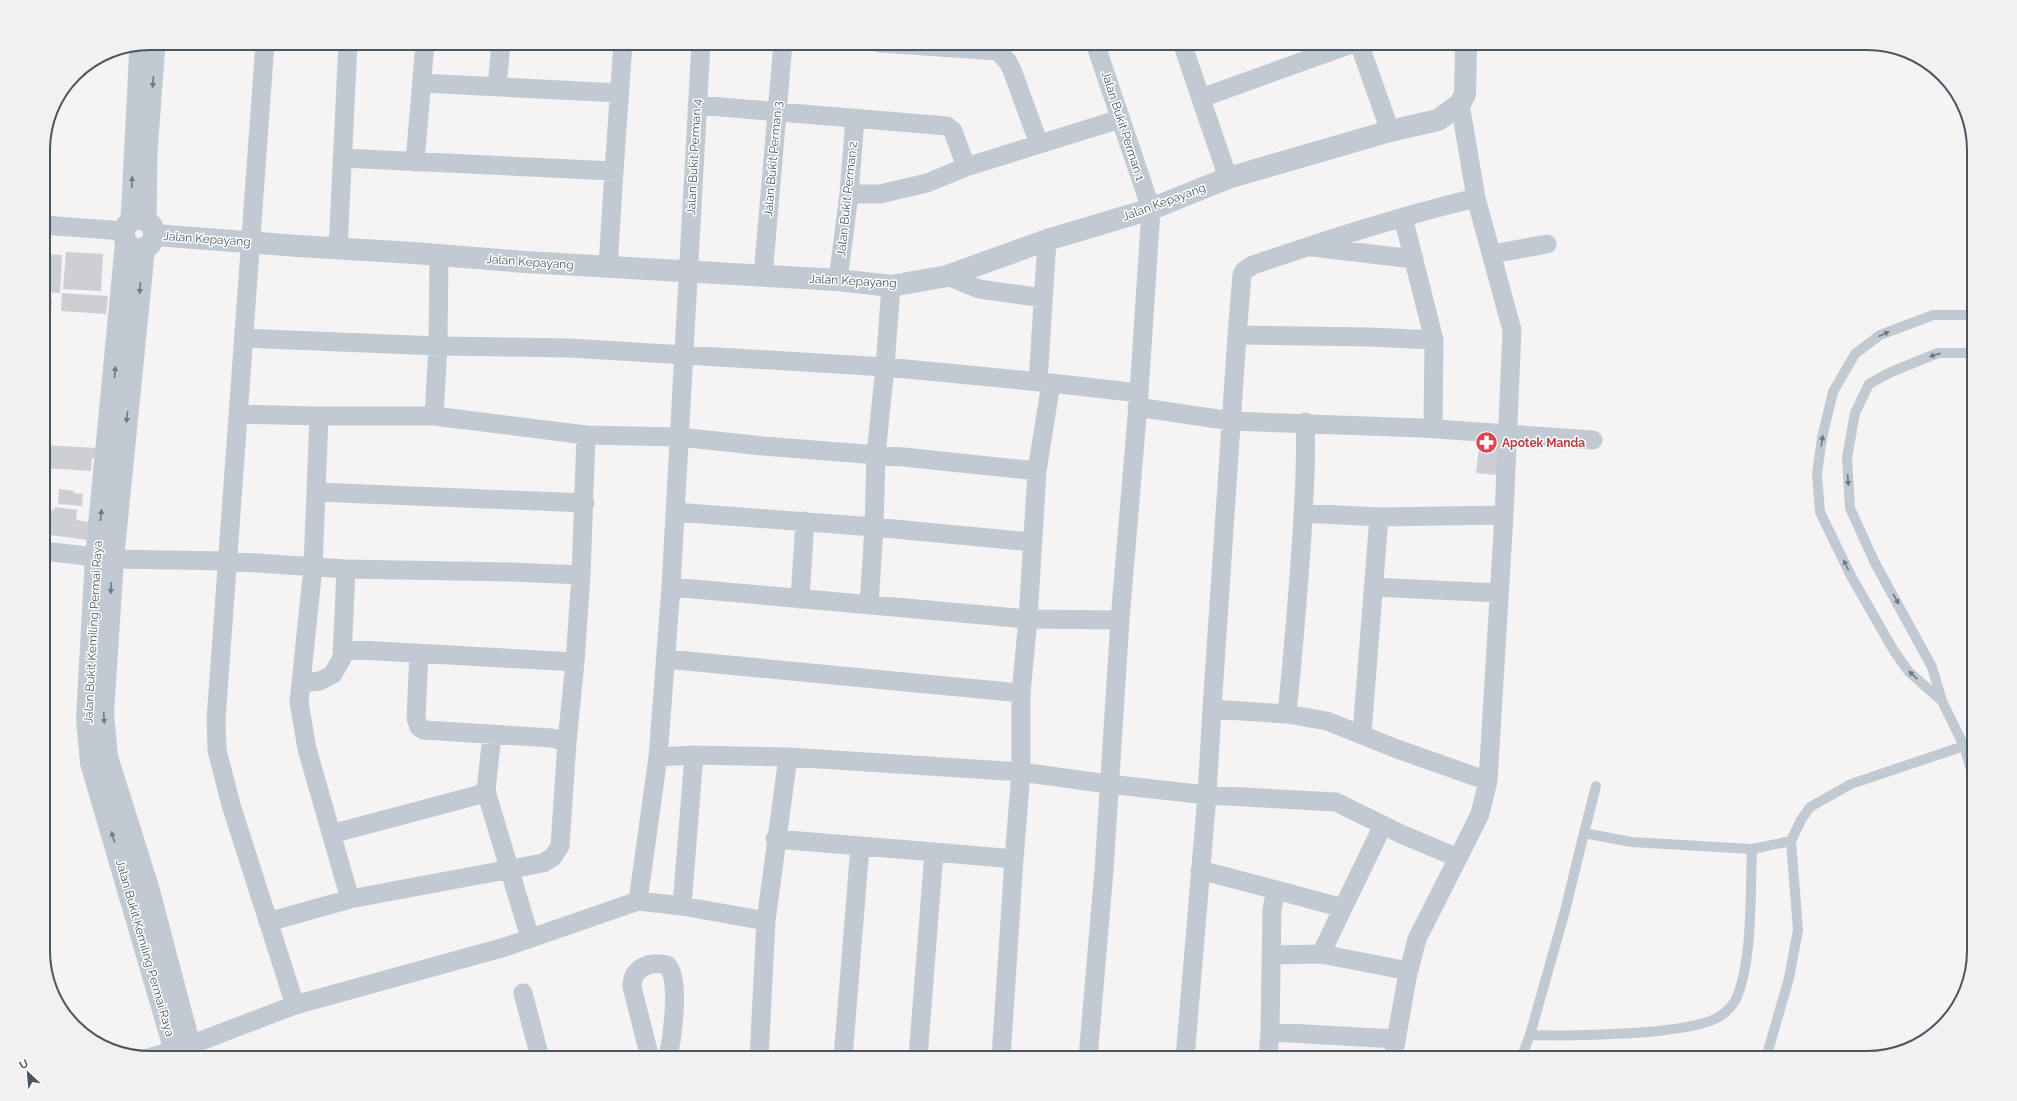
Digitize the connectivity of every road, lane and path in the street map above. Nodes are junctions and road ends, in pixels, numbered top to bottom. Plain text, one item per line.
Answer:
1 (155, 50) edge
2 (264, 50) edge
3 (348, 50) edge
4 (424, 50) edge
5 (500, 50) edge
6 (622, 50) edge
7 (701, 50) edge
8 (782, 50) edge
9 (983, 50) edge
10 (1102, 50) edge
11 (1184, 50) edge
12 (1335, 50) edge
13 (1361, 50) edge
14 (1466, 50) edge
15 (139, 51) edge
16 (422, 83) junction
17 (497, 86) junction
18 (619, 93) junction
19 (1201, 98) junction
20 (1460, 104) junction
21 (697, 105) junction
22 (776, 111) junction
23 (855, 118) junction
24 (1120, 119) junction
25 (1390, 131) junction
26 (1039, 144) junction
27 (342, 158) junction
28 (415, 162) junction
29 (966, 167) junction
30 (614, 171) junction
31 (1228, 178) junction
32 (849, 194) junction
33 (1476, 198) junction
34 (1151, 209) junction
35 (1403, 216) junction
36 (50, 226) edge
37 (137, 233) junction
38 (1047, 240) junction
39 (250, 242) junction
40 (1546, 244) dead end
41 (1307, 247) junction
42 (338, 249) junction
43 (1492, 254) junction
44 (439, 255) junction
45 (1414, 259) junction
46 (608, 267) junction
47 (688, 271) junction
48 (763, 276) junction
49 (946, 276) junction
50 (838, 280) junction
51 (891, 286) junction
52 (1043, 298) junction
53 (1967, 315) edge
54 (1237, 335) junction
55 (244, 338) junction
56 (1434, 340) junction
57 (438, 346) junction
58 (1967, 353) edge
59 (685, 355) junction
60 (885, 367) junction
61 (1044, 383) junction
62 (1138, 400) junction
63 (238, 414) junction
64 (319, 416) junction
65 (434, 416) junction
66 (1231, 421) junction
67 (1305, 422) junction
68 (1433, 429) junction
69 (1508, 434) junction
70 (586, 435) junction
71 (680, 437) junction
72 (1593, 440) dead end
73 (876, 455) junction
74 (1037, 471) junction
75 (316, 492) junction
76 (585, 503) junction
77 (675, 512) junction
78 (1303, 513) junction
79 (1504, 515) junction
80 (1379, 517) junction
81 (805, 521) junction
82 (874, 527) junction
83 (1032, 542) junction
84 (50, 552) edge
85 (105, 558) junction
86 (228, 561) junction
87 (313, 567) junction
88 (346, 569) junction
89 (581, 575) junction
90 (671, 587) junction
91 (1373, 588) junction
92 (1499, 593) junction
93 (800, 599) junction
94 (869, 605) junction
95 (1028, 619) junction
96 (1120, 620) junction
97 (342, 650) junction
98 (419, 653) junction
99 (666, 659) junction
100 (575, 662) junction
101 (300, 683) junction
102 (1021, 694) junction
103 (1942, 701) junction
104 (1212, 709) junction
105 (1287, 714) junction
106 (1362, 733) junction
107 (492, 734) junction
108 (567, 742) junction
109 (1964, 746) junction
110 (694, 755) junction
111 (1967, 756) edge
112 (658, 757) junction
113 (788, 757) junction
114 (1021, 772) junction
115 (1488, 781) junction
116 (1108, 784) junction
117 (1596, 786) dead end
118 (486, 791) junction
119 (1207, 795) junction
120 (1383, 825) junction
121 (1584, 833) junction
122 (331, 834) junction
123 (776, 839) junction
124 (1791, 841) junction
125 (860, 846) junction
126 (1752, 849) junction
127 (934, 852) junction
128 (1458, 858) junction
129 (1014, 859) junction
130 (509, 870) junction
131 (1200, 870) junction
132 (1276, 890) junction
133 (350, 899) junction
134 (638, 901) junction
135 (682, 906) junction
136 (1343, 908) junction
137 (766, 921) junction
138 (268, 922) junction
139 (530, 938) junction
140 (1321, 954) junction
141 (1271, 955) junction
142 (1409, 971) junction
143 (523, 993) dead end
144 (295, 1005) junction
145 (1270, 1032) junction
146 (1530, 1035) junction
147 (1396, 1039) junction
148 (184, 1051) edge
149 (189, 1051) edge
150 (538, 1051) edge
151 (648, 1051) edge
152 (669, 1051) edge
153 (759, 1051) edge
154 (844, 1051) edge
155 (919, 1051) edge
156 (1001, 1051) edge
157 (1089, 1051) edge
158 (1186, 1051) edge
159 (1269, 1051) edge
160 (1394, 1051) edge
161 (1524, 1051) edge
162 (1768, 1051) edge

1 -> 37 street
2 - 39 street
3 - 27 street
4 - 16 street
5 - 17 street
6 - 18 street
7 - 21 street, Jalan Bukit Perman 4
8 - 22 street, Jalan Bukit Perman 3
9 - 26 street
10 - 24 street, Jalan Bukit Perman 1
11 - 19 street
12 - 19 street
13 - 25 street
14 - 20 street
37 -> 15 street
16 - 17 street
16 - 28 street
17 - 18 street
18 - 30 street
19 - 31 street
20 - 25 street, Jalan Kepayang
20 - 33 street
21 - 22 street
21 - 47 street, Jalan Bukit Perman 4
22 - 23 street
22 - 48 street, Jalan Bukit Perman 3
23 - 29 street
23 - 32 street, Jalan Bukit Perman 2
24 - 26 street
24 - 34 street, Jalan Bukit Perman 1
25 - 31 street, Jalan Kepayang
26 - 29 street
27 - 28 street
27 - 42 street
28 - 30 street
29 - 32 street
30 - 46 street
31 - 34 street, Jalan Kepayang
32 - 50 street, Jalan Bukit Perman 2
33 - 35 street
33 - 43 street
34 - 38 street, Jalan Kepayang
34 - 62 street
35 - 41 street
35 - 45 street
36 - 37 street
37 - 39 street, Jalan Kepayang
37 - 85 street, Jalan Bukit Kemiling Permai Raya
38 - 49 street, Jalan Kepayang
38 - 52 street
39 - 42 street, Jalan Kepayang
39 - 55 street
40 - 43 street
41 - 45 street
41 - 54 street
42 - 44 street, Jalan Kepayang
43 - 69 street
44 - 46 street, Jalan Kepayang
44 - 57 street
45 - 56 street
46 - 47 street, Jalan Kepayang
47 - 48 street, Jalan Kepayang
47 - 59 street, Jalan Bukit Perman 4
48 - 50 street, Jalan Kepayang
49 - 51 street, Jalan Kepayang
49 - 52 street
50 - 51 street, Jalan Kepayang
51 - 60 street
52 - 61 street
103 -> 53 lane
54 - 56 street
54 - 66 street
55 - 57 street
55 - 63 street
56 - 68 street
57 - 59 street
57 - 65 street
58 -> 103 lane
59 - 60 street
59 - 71 street, Jalan Bukit Perman 4
60 - 61 street
60 - 73 street
61 - 62 street
61 - 74 street
62 - 66 street
62 - 96 street
63 - 64 street
63 - 86 street
64 - 65 street
64 - 75 street
65 - 70 street
66 - 67 street
66 - 104 street
67 - 68 street
67 - 78 street
68 - 69 street
69 - 72 street
69 - 79 street
70 - 71 street
70 - 76 street
71 - 73 street
71 - 77 street, Jalan Bukit Perman 4
73 - 74 street
73 - 82 street
74 - 83 street
75 - 76 street
75 - 87 street
76 - 89 street
77 - 81 street
77 - 90 street, Jalan Bukit Perman 4
78 - 80 street
78 - 105 street
79 - 80 street
79 - 92 street
80 - 91 street
81 - 82 street
81 - 93 street
82 - 83 street
82 - 94 street
83 - 95 street
84 - 85 street
85 - 86 street
85 - 148 street, Jalan Bukit Kemiling Permai Raya
86 - 87 street
86 - 138 street
87 - 88 street
87 - 101 street
88 - 89 street
88 - 97 street
89 - 100 street
90 - 93 street
90 - 99 street, Jalan Bukit Perman 4
91 - 92 street
91 - 106 street
92 - 115 street
93 - 94 street
94 - 95 street
95 - 96 street
95 - 102 street
96 - 116 street
97 - 98 street
97 - 101 street
98 - 100 street
98 - 107 street
99 - 102 street
99 - 112 street, Jalan Bukit Perman 4
100 - 108 street
101 - 122 street
102 - 114 street
103 - 109 lane
104 - 105 street
104 - 119 street
105 - 106 street
106 - 115 street
107 - 108 street
107 - 118 street
108 - 130 street
109 - 111 lane
109 - 124 lane
110 - 112 street
110 - 113 street
110 - 135 street
112 - 134 street, Jalan Bukit Perman 4
113 - 114 street
113 - 123 street
114 - 116 street
114 - 129 street
115 - 128 street
116 - 119 street
116 - 157 street
117 - 121 lane
118 - 122 street
118 - 130 street
119 - 120 street
119 - 131 street
120 - 128 street
120 - 136 street
121 - 126 lane
121 - 146 lane
122 - 133 street
123 - 125 street
123 - 137 street
124 - 126 lane
124 - 162 lane
125 - 127 street
125 - 154 street
126 - 146 lane
127 - 129 street
127 - 155 street
128 - 142 street
129 - 156 street
130 - 133 street
130 - 139 street
131 - 132 street
131 - 158 street
132 - 136 street
132 - 141 street
133 - 138 street
134 - 135 street
134 - 139 street
135 - 137 street
136 - 140 street
137 - 153 street
138 - 144 street
139 - 144 street
140 - 141 street
140 - 142 street
141 - 145 street
142 - 147 street
143 - 150 street
144 - 149 street
145 - 147 street
145 - 159 street
146 - 161 lane
147 - 160 street
151 - 152 street

